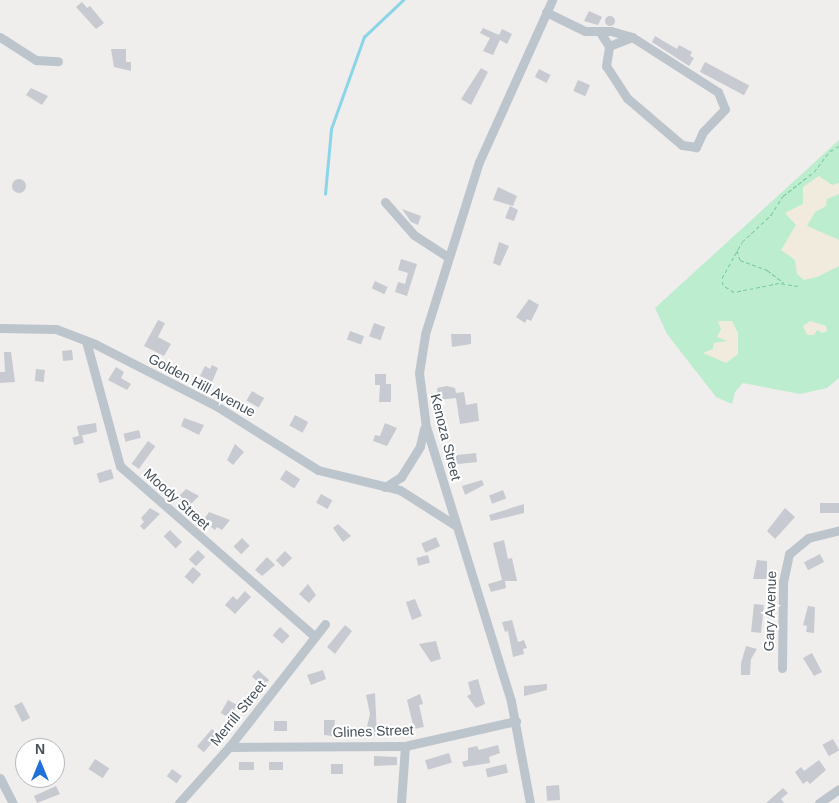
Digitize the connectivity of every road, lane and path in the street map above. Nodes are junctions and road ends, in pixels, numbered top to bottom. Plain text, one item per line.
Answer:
1 (552, 0) edge
2 (546, 12) junction
3 (600, 32) junction
4 (0, 37) edge
5 (632, 37) junction
6 (610, 46) junction
7 (58, 61) dead end
8 (839, 146) edge
9 (385, 202) dead end
10 (737, 249) junction
11 (448, 257) junction
12 (784, 284) junction
13 (798, 286) dead end
14 (0, 328) edge
15 (86, 341) junction
16 (425, 424) junction
17 (384, 487) junction
18 (456, 526) junction
19 (839, 530) edge
20 (325, 624) dead end
21 (314, 637) junction
22 (782, 668) dead end
23 (516, 722) junction
24 (405, 746) junction
25 (229, 747) junction
26 (0, 778) edge
27 (839, 789) edge
28 (13, 803) edge
29 (179, 803) edge
30 (401, 803) edge
31 (530, 803) edge
32 (819, 803) edge

1 - 2 street, Kenoza Street
2 - 3 street
2 - 11 street, Kenoza Street
3 - 5 street
3 - 6 street
4 - 7 street
5 - 6 street
5 - 6 street
8 - 10 path
9 - 11 street
10 - 12 path
10 - 12 path
11 - 16 street, Kenoza Street
12 - 13 path
14 - 15 street, Golden Hill Avenue
15 - 17 street, Golden Hill Avenue
15 - 21 street, Moody Street
16 - 17 street
16 - 18 street, Kenoza Street
17 - 18 street, Golden Hill Avenue
18 - 23 street, Kenoza Street
19 - 22 street, Gary Avenue
20 - 21 street, Merrill Street
21 - 25 street, Merrill Street
23 - 24 street, Glines Street
23 - 31 street, Kenoza Street
24 - 25 street, Glines Street
24 - 30 street
25 - 29 street, Merrill Street
26 - 28 street
27 - 32 street

